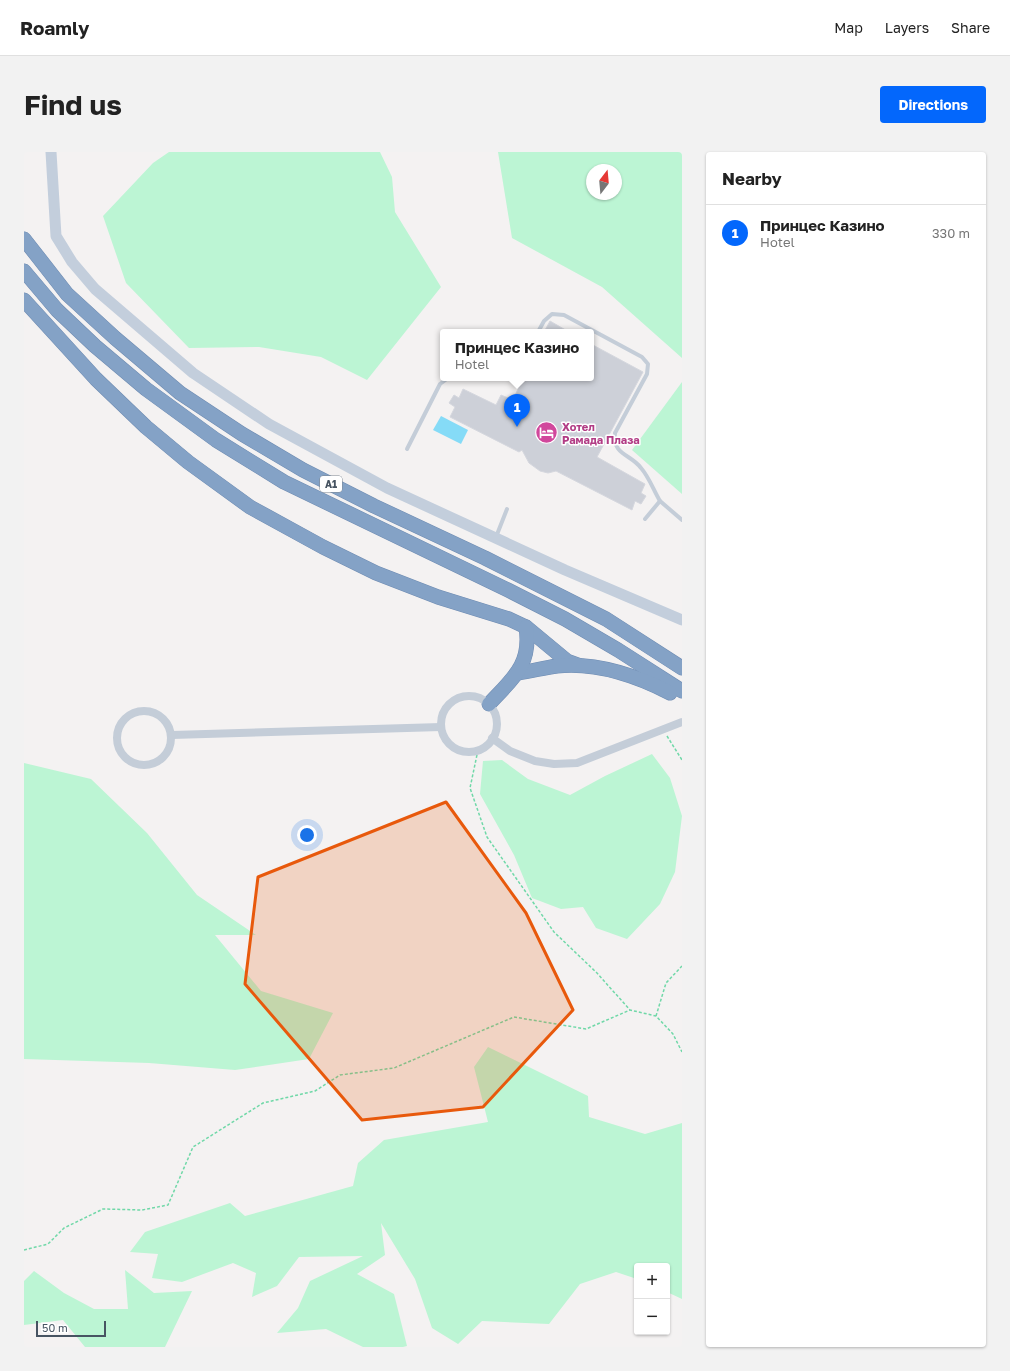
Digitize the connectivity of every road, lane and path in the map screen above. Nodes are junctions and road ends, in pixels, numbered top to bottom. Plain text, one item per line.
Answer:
1 (50, 152) edge
2 (24, 239) edge
3 (24, 271) edge
4 (24, 300) edge
5 (540, 329) edge
6 (590, 329) edge
7 (594, 331) edge
8 (444, 381) edge
9 (407, 449) dead end
10 (660, 501) junction
11 (507, 509) dead end
12 (645, 519) dead end
13 (682, 520) edge
14 (496, 538) junction
15 (682, 620) edge
16 (526, 627) junction
17 (578, 665) junction
18 (682, 668) edge
19 (518, 673) junction
20 (682, 691) edge
21 (682, 699) edge
22 (489, 704) junction
23 (682, 722) edge
24 (441, 727) junction
25 (663, 729) junction
26 (172, 735) junction
27 (492, 738) junction
28 (478, 750) junction
29 (682, 760) edge
30 (682, 966) edge
31 (630, 1010) junction
32 (656, 1016) junction
33 (682, 1052) edge
34 (24, 1250) edge

1 - 14 street
2 - 18 highway, A1
3 - 20 highway, A1
4 - 16 highway
5 - 6 lane
7 - 10 lane
8 - 9 lane
10 - 12 lane
10 - 13 lane
11 - 14 lane
14 - 15 street
16 - 17 highway
16 - 19 highway
17 - 19 highway
17 - 21 highway
19 - 22 highway
22 - 24 street
22 - 27 street
23 - 25 street
24 - 26 street
24 - 28 street
25 - 27 street
25 - 29 path
26 - 26 street
27 - 28 street
28 - 31 path
30 - 32 path
31 - 32 path
31 - 34 path
32 - 33 path

